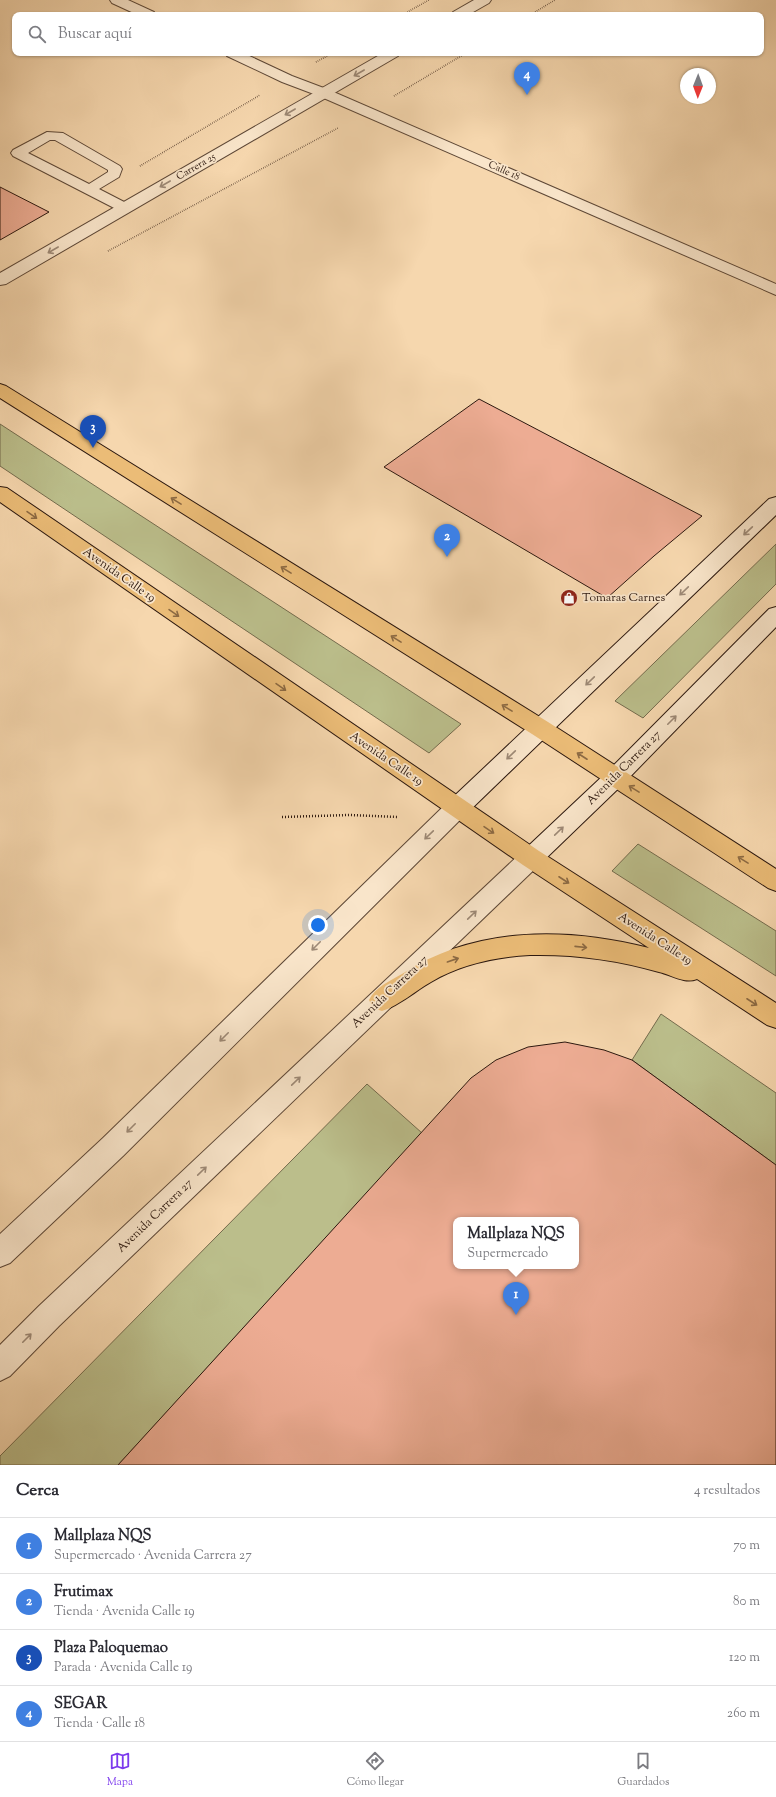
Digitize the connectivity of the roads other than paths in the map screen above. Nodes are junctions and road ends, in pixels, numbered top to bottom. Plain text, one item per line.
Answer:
1 (117, 0) edge
2 (484, 0) edge
3 (143, 12) edge
4 (463, 12) edge
5 (239, 56) edge
6 (388, 56) edge
7 (324, 93) junction
8 (93, 190) junction
9 (125, 208) junction
10 (0, 280) edge
11 (776, 290) edge
12 (0, 390) edge
13 (0, 493) edge
14 (776, 504) edge
15 (776, 614) edge
16 (540, 728) junction
17 (615, 778) junction
18 (457, 808) junction
19 (531, 858) junction
20 (776, 880) edge
21 (729, 987) junction
22 (382, 1000) junction
23 (776, 1017) edge
24 (0, 1253) edge
25 (0, 1366) edge

1 - 3 street
2 - 4 street
5 - 7 street, Calle 18
6 -> 7 street, Carrera 25
7 -> 9 street, Carrera 25
7 - 11 street, Calle 18
8 - 8 lane
8 - 9 lane
9 -> 10 street, Carrera 25
16 -> 12 main road
13 -> 18 main road, Avenida Calle 19
14 -> 16 street
17 -> 15 street, Avenida Carrera 27
17 -> 16 main road
16 -> 18 street
19 -> 17 street, Avenida Carrera 27
20 -> 17 main road
18 -> 19 main road, Avenida Calle 19
18 -> 24 street
19 -> 21 main road, Avenida Calle 19
22 -> 19 street, Avenida Carrera 27
22 -> 21 main road
21 -> 23 main road, Avenida Calle 19
25 -> 22 street, Avenida Carrera 27

